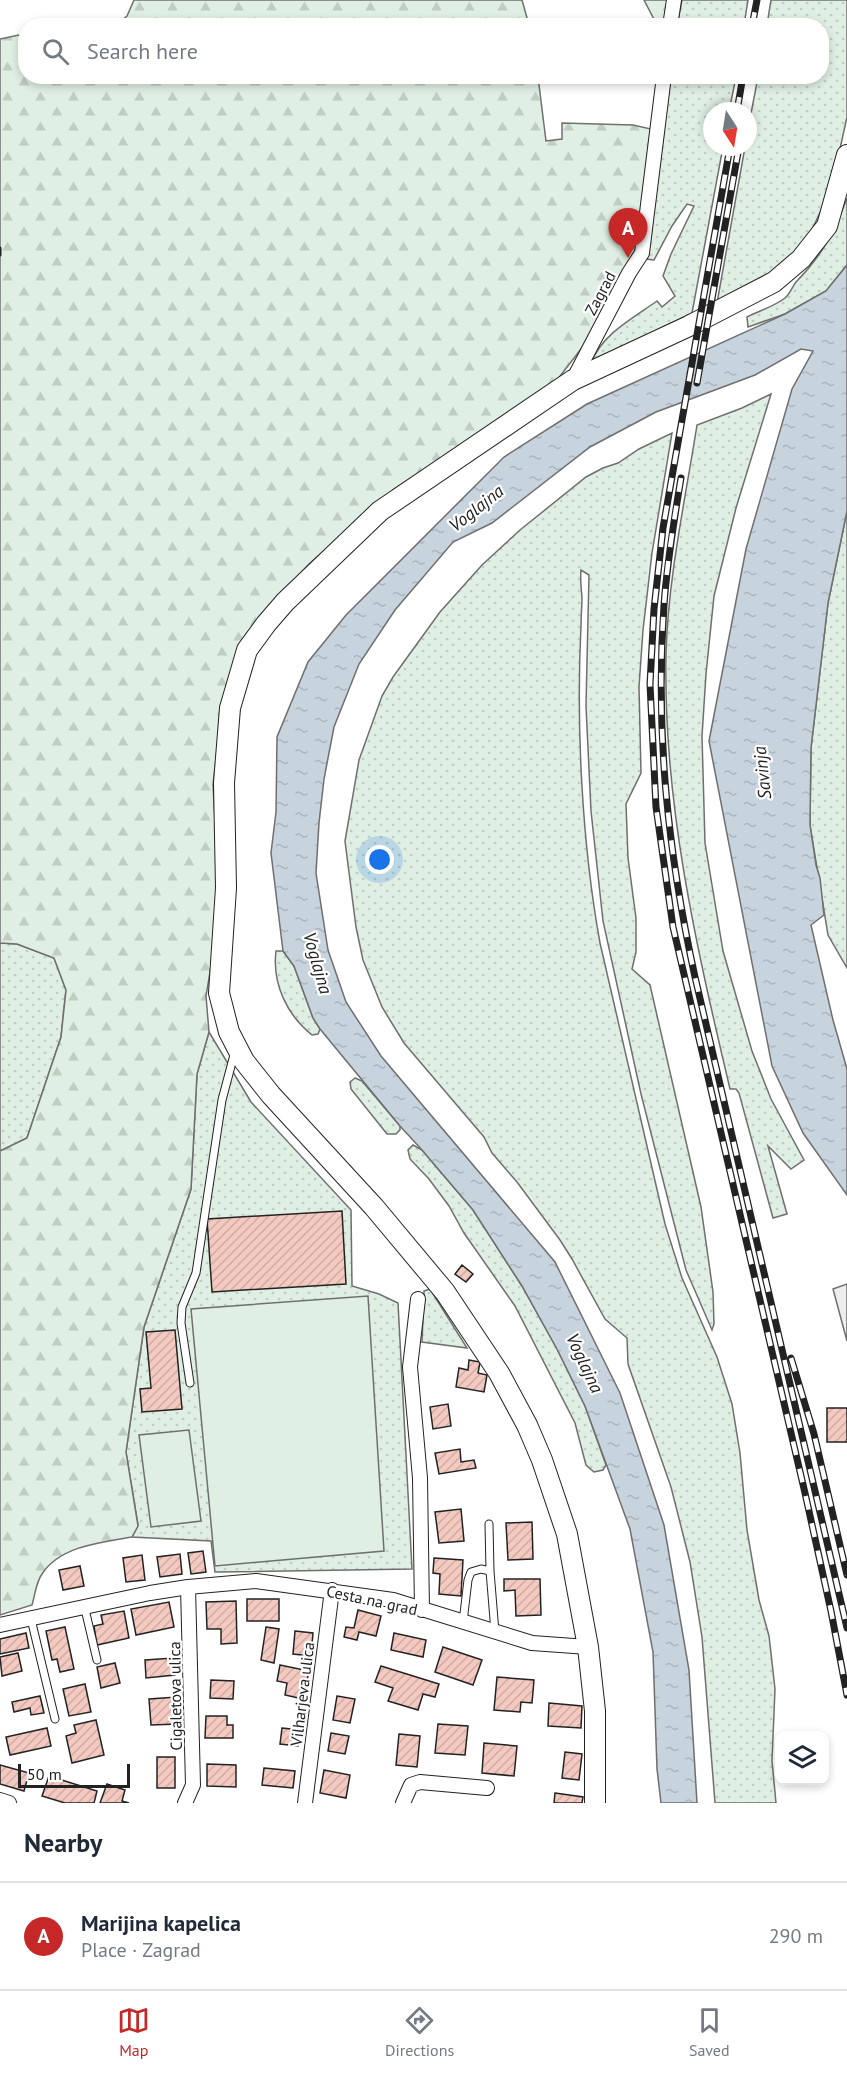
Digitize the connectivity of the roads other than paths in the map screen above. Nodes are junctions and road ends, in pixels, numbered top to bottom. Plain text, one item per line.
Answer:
1 (674, 0) edge
2 (671, 18) edge
3 (663, 84) edge
4 (847, 155) edge
5 (573, 380) junction
6 (236, 1046) junction
7 (418, 1299) dead end
8 (190, 1383) dead end
9 (489, 1524) dead end
10 (490, 1571) junction
11 (188, 1587) junction
12 (332, 1590) junction
13 (84, 1605) junction
14 (422, 1610) junction
15 (32, 1619) junction
16 (463, 1622) junction
17 (0, 1625) edge
18 (495, 1632) junction
19 (588, 1647) junction
20 (97, 1660) dead end
21 (55, 1719) dead end
22 (487, 1788) dead end
23 (0, 1800) edge
24 (9, 1803) edge
25 (185, 1803) edge
26 (305, 1803) edge
27 (403, 1803) edge
28 (595, 1803) edge

1 - 2 street
3 - 5 street, Zagrad
4 - 5 street
5 - 6 street
6 - 8 lane
6 - 19 street
7 - 14 street
9 - 10 lane
10 - 16 lane
10 - 18 lane
11 - 12 street, Cesta na grad
11 - 13 street, Cesta na grad
11 - 25 street, Cigaletova ulica
12 - 14 street, Cesta na grad
12 - 26 street, Vilharjeva ulica
13 - 15 street, Cesta na grad
13 - 20 lane
14 - 16 street, Cesta na grad
15 - 17 street, Cesta na grad
15 - 21 lane
16 - 18 street, Cesta na grad
18 - 19 street, Cesta na grad
19 - 28 street
22 - 27 street
23 - 24 street

